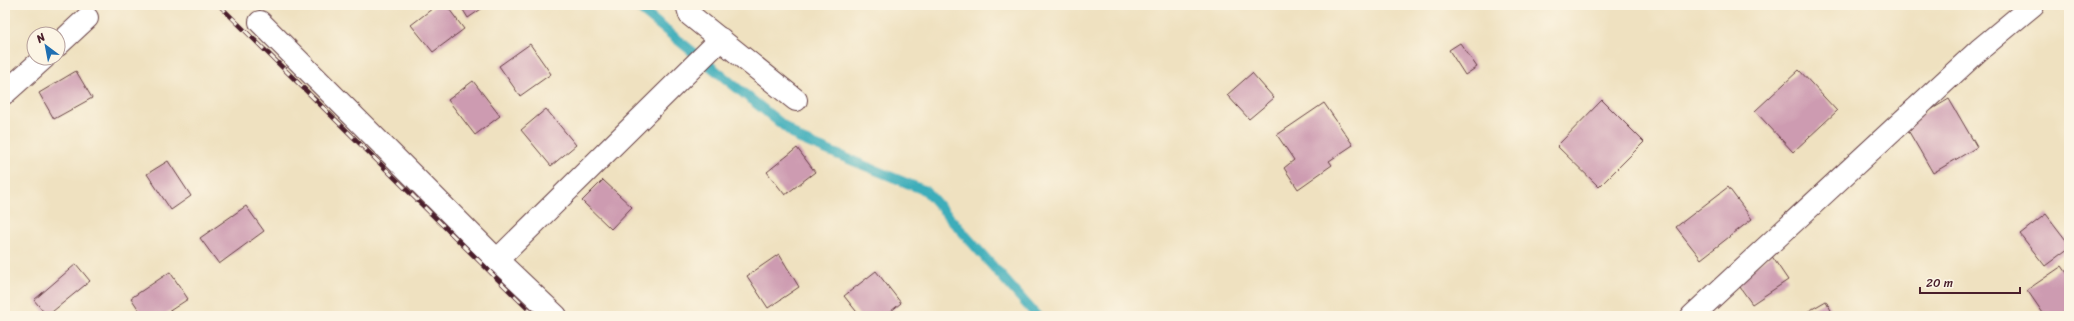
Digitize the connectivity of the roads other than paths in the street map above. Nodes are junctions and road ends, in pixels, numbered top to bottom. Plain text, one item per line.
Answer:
1 (688, 5) edge
2 (2033, 5) edge
3 (87, 18) dead end
4 (260, 22) dead end
5 (66, 38) edge
6 (721, 39) junction
7 (35, 66) edge
8 (5, 93) edge
9 (796, 100) dead end
10 (497, 260) junction
11 (556, 316) edge
12 (1692, 316) edge

1 - 6 street
2 - 12 street
3 - 5 street
4 - 10 street
6 - 9 street
6 - 10 street
7 - 8 street
10 - 11 street

